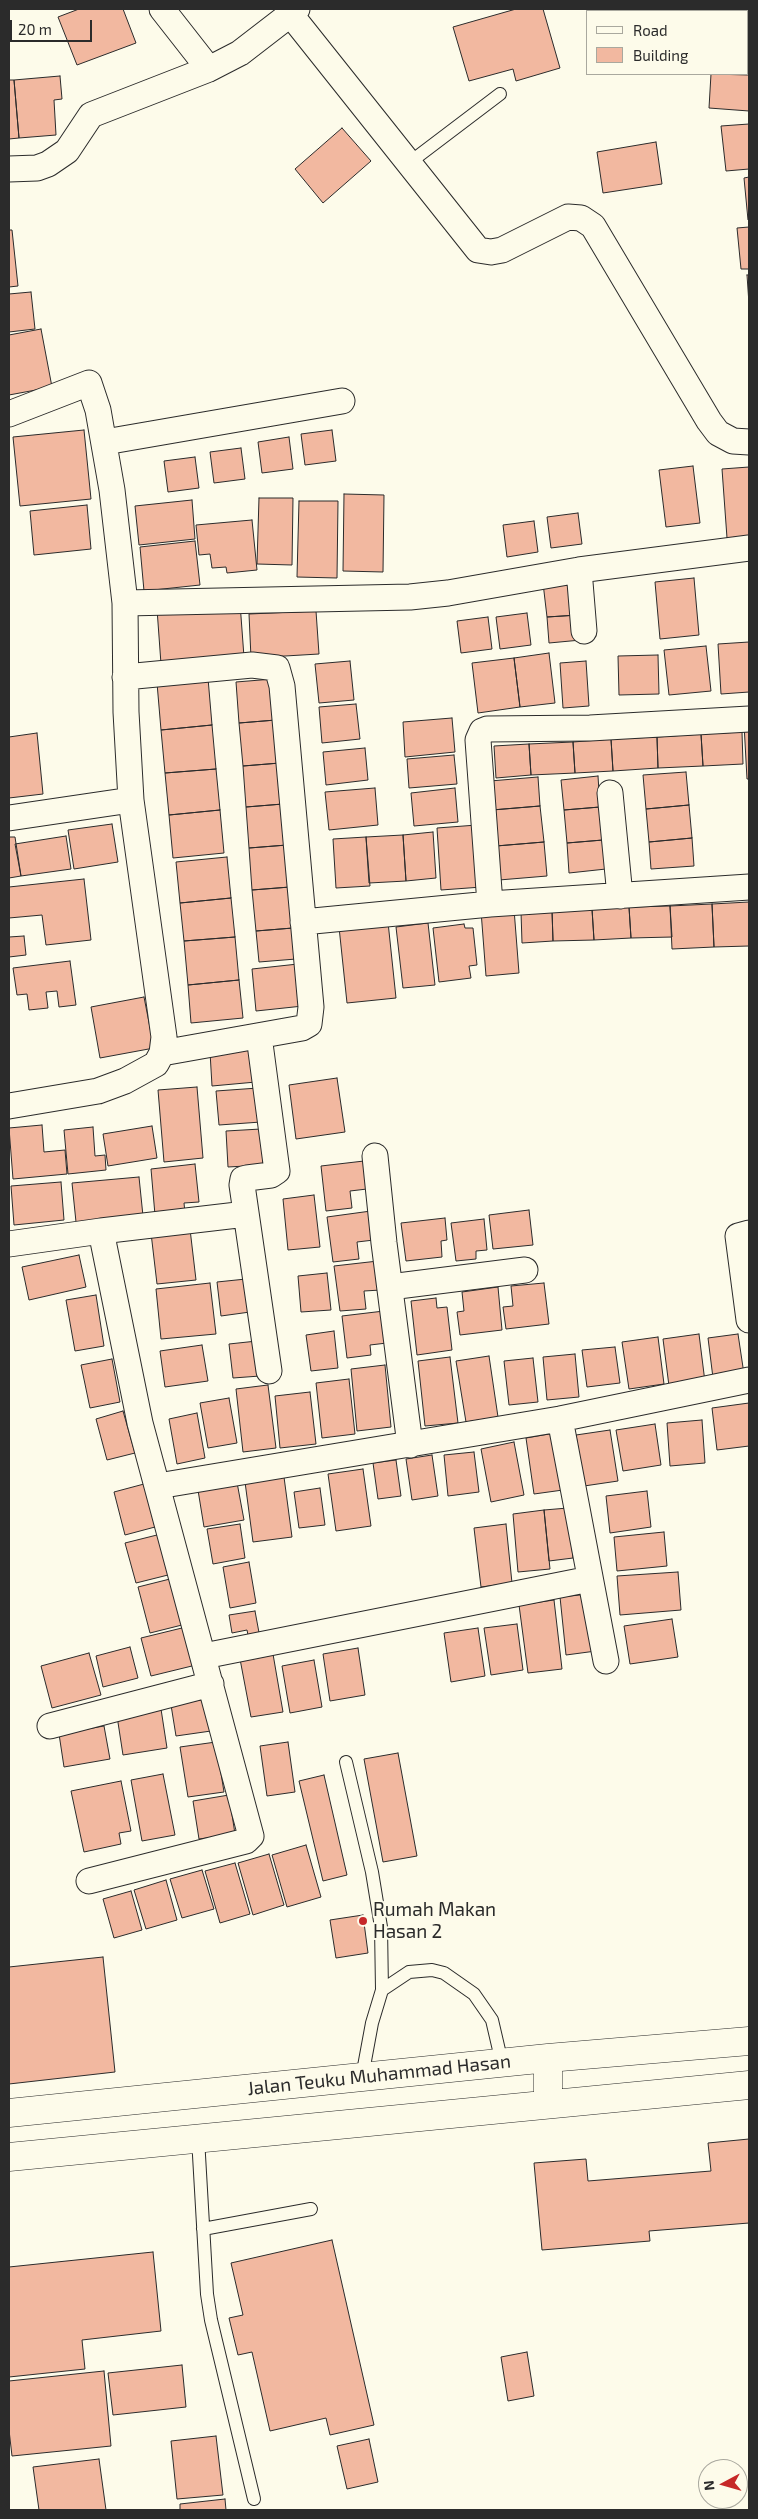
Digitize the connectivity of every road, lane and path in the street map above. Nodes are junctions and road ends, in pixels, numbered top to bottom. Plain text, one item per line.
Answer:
1 (162, 9) edge
2 (294, 12) edge
3 (209, 69) junction
4 (500, 94) dead end
5 (409, 163) junction
6 (9, 169) edge
7 (342, 401) dead end
8 (9, 414) edge
9 (105, 442) junction
10 (749, 442) edge
11 (749, 548) edge
12 (579, 570) junction
13 (125, 603) junction
14 (584, 631) dead end
15 (125, 677) junction
16 (749, 719) edge
17 (610, 793) dead end
18 (131, 800) junction
19 (9, 818) edge
20 (749, 887) edge
21 (620, 896) junction
22 (490, 904) junction
23 (303, 922) junction
24 (259, 1036) junction
25 (162, 1053) junction
26 (9, 1106) edge
27 (375, 1156) dead end
28 (246, 1214) junction
29 (101, 1231) junction
30 (749, 1233) edge
31 (9, 1244) edge
32 (525, 1270) dead end
33 (390, 1287) junction
34 (749, 1320) edge
35 (269, 1370) dead end
36 (749, 1380) edge
37 (560, 1419) junction
38 (410, 1444) junction
39 (158, 1486) junction
40 (590, 1579) junction
41 (204, 1656) junction
42 (606, 1661) dead end
43 (212, 1684) junction
44 (50, 1726) dead end
45 (346, 1762) dead end
46 (89, 1881) dead end
47 (382, 1990) junction
48 (749, 2040) edge
49 (548, 2058) junction
50 (502, 2062) junction
51 (362, 2077) junction
52 (749, 2085) edge
53 (548, 2104) junction
54 (9, 2113) edge
55 (198, 2138) junction
56 (9, 2157) edge
57 (311, 2209) dead end
58 (203, 2229) junction
59 (254, 2499) dead end

1 - 3 street
2 - 3 street
2 - 5 street
3 - 6 street
4 - 5 lane
5 - 10 street
7 - 9 street
8 - 9 street
9 - 13 street
11 - 12 street
12 - 13 street
12 - 14 street
13 - 15 street
15 - 18 street
15 - 23 street
16 - 22 street
17 - 21 street
18 - 19 street
18 - 25 street
20 - 21 street
21 - 22 street
22 - 23 street
23 - 24 street
24 - 25 street
24 - 28 street
25 - 26 street
27 - 33 street
28 - 29 street
28 - 35 street
29 - 31 street
29 - 39 street
30 - 34 street
32 - 33 street
33 - 38 street
36 - 37 street
37 - 38 street
37 - 40 street
38 - 39 street
39 - 41 street
40 - 41 street
40 - 42 street
41 - 43 street
43 - 44 street
43 - 46 street
45 - 47 lane
47 - 50 lane
47 - 51 lane
48 - 49 highway, Jalan Teuku Muhammad Hasan
49 - 50 highway, Jalan Teuku Muhammad Hasan
49 - 53 highway
50 - 51 highway, Jalan Teuku Muhammad Hasan
51 - 54 highway, Jalan Teuku Muhammad Hasan
52 - 53 highway
53 - 55 highway
55 - 56 highway
55 - 58 lane
57 - 58 lane
58 - 59 lane

